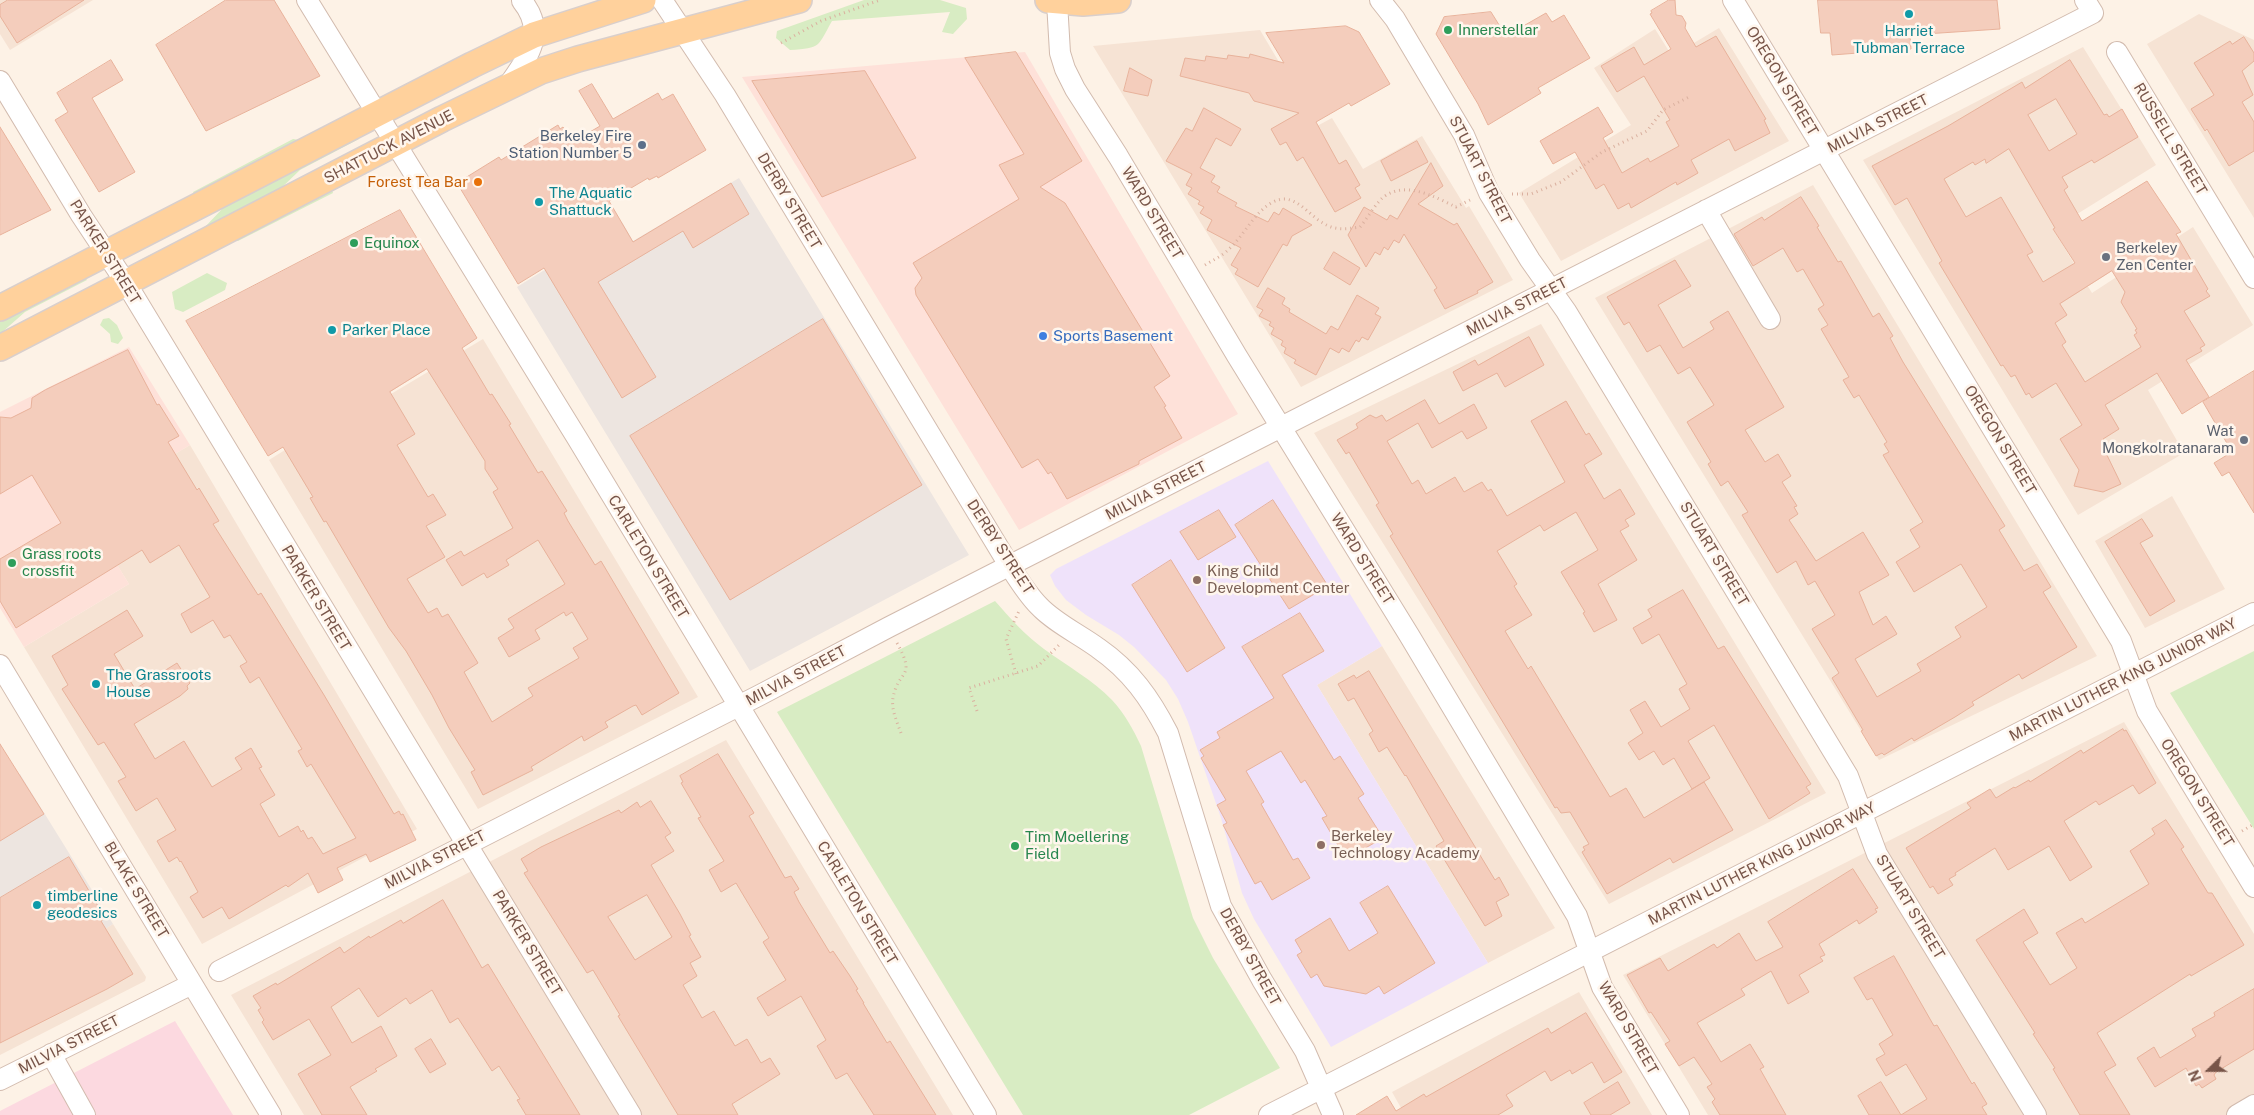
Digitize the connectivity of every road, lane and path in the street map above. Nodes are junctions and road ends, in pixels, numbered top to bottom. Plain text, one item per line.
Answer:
1 (307, 0) edge
2 (643, 0) edge
3 (662, 0) edge
4 (799, 0) edge
5 (880, 0) edge
6 (1118, 0) edge
7 (1380, 0) edge
8 (1733, 0) edge
9 (1053, 1) edge
10 (526, 6) edge
11 (2089, 6) edge
12 (683, 31) junction
13 (534, 34) junction
14 (782, 43) dead end
15 (2117, 52) dead end
16 (0, 81) edge
17 (508, 86) junction
18 (1689, 97) dead end
19 (378, 114) junction
20 (396, 143) junction
21 (1824, 151) junction
22 (1489, 193) junction
23 (1706, 210) junction
24 (106, 253) junction
25 (1189, 275) junction
26 (2254, 278) edge
27 (126, 283) junction
28 (1550, 289) junction
29 (0, 308) edge
30 (1770, 319) dead end
31 (0, 348) edge
32 (1281, 428) junction
33 (1009, 566) junction
34 (1027, 591) junction
35 (2254, 613) edge
36 (889, 627) junction
37 (1072, 631) junction
38 (0, 665) edge
39 (1016, 674) junction
40 (2134, 676) junction
41 (738, 706) junction
42 (977, 711) dead end
43 (901, 733) dead end
44 (1862, 813) junction
45 (466, 844) junction
46 (2254, 887) edge
47 (1589, 952) junction
48 (219, 971) dead end
49 (192, 984) junction
50 (51, 1054) junction
51 (0, 1080) edge
52 (1321, 1089) junction
53 (2254, 1105) edge
54 (85, 1115) edge
55 (271, 1115) edge
56 (631, 1115) edge
57 (986, 1115) edge
58 (1270, 1115) edge
59 (1333, 1115) edge
60 (1679, 1115) edge
61 (2036, 1115) edge
62 (2237, 1115) edge

1 - 19 street, CARLETON STREET
2 - 13 main road
3 - 12 street, DERBY STREET
4 - 12 main road, SHATTUCK AVENUE
5 - 14 path
6 - 9 main road
7 - 22 street, STUART STREET
8 - 21 street, OREGON STREET
9 - 25 street, WARD STREET
10 - 13 street
11 - 21 street, MILVIA STREET
12 - 17 main road, SHATTUCK AVENUE
12 - 33 street, DERBY STREET
13 - 17 street
13 - 19 main road
15 - 26 street, RUSSELL STREET
16 - 24 street, PARKER STREET
17 - 20 main road, SHATTUCK AVENUE
18 - 22 path
19 - 20 street, CARLETON STREET
19 - 24 main road
20 - 27 main road, SHATTUCK AVENUE
20 - 41 street, CARLETON STREET
21 - 23 street, MILVIA STREET
21 - 40 street, OREGON STREET
22 - 25 path
22 - 28 street, STUART STREET
23 - 28 street, MILVIA STREET
23 - 30 street
24 - 27 street, PARKER STREET
24 - 29 main road
25 - 32 street, WARD STREET
27 - 31 main road, SHATTUCK AVENUE
27 - 45 street, PARKER STREET
28 - 32 street, MILVIA STREET
28 - 44 street, STUART STREET
32 - 33 street, MILVIA STREET
32 - 47 street, WARD STREET
33 - 34 street, DERBY STREET
33 - 36 street, MILVIA STREET
34 - 37 street, DERBY STREET
34 - 39 path
35 - 40 street, MARTIN LUTHER KING JUNIOR WAY
36 - 41 street, MILVIA STREET
36 - 43 path
37 - 39 path
37 - 52 street, DERBY STREET
38 - 49 street, BLAKE STREET
39 - 42 path
40 - 44 street, MARTIN LUTHER KING JUNIOR WAY
40 - 46 street, OREGON STREET
41 - 45 street, MILVIA STREET
41 - 57 street, CARLETON STREET
44 - 47 street, MARTIN LUTHER KING JUNIOR WAY
44 - 61 street, STUART STREET
45 - 48 street, MILVIA STREET
45 - 56 street, PARKER STREET
47 - 52 street, MARTIN LUTHER KING JUNIOR WAY
47 - 60 street, WARD STREET
49 - 50 street, MILVIA STREET
49 - 55 street, BLAKE STREET
50 - 51 street, MILVIA STREET
50 - 54 street
52 - 58 street, MARTIN LUTHER KING JUNIOR WAY
52 - 59 street, DERBY STREET
53 - 62 street

